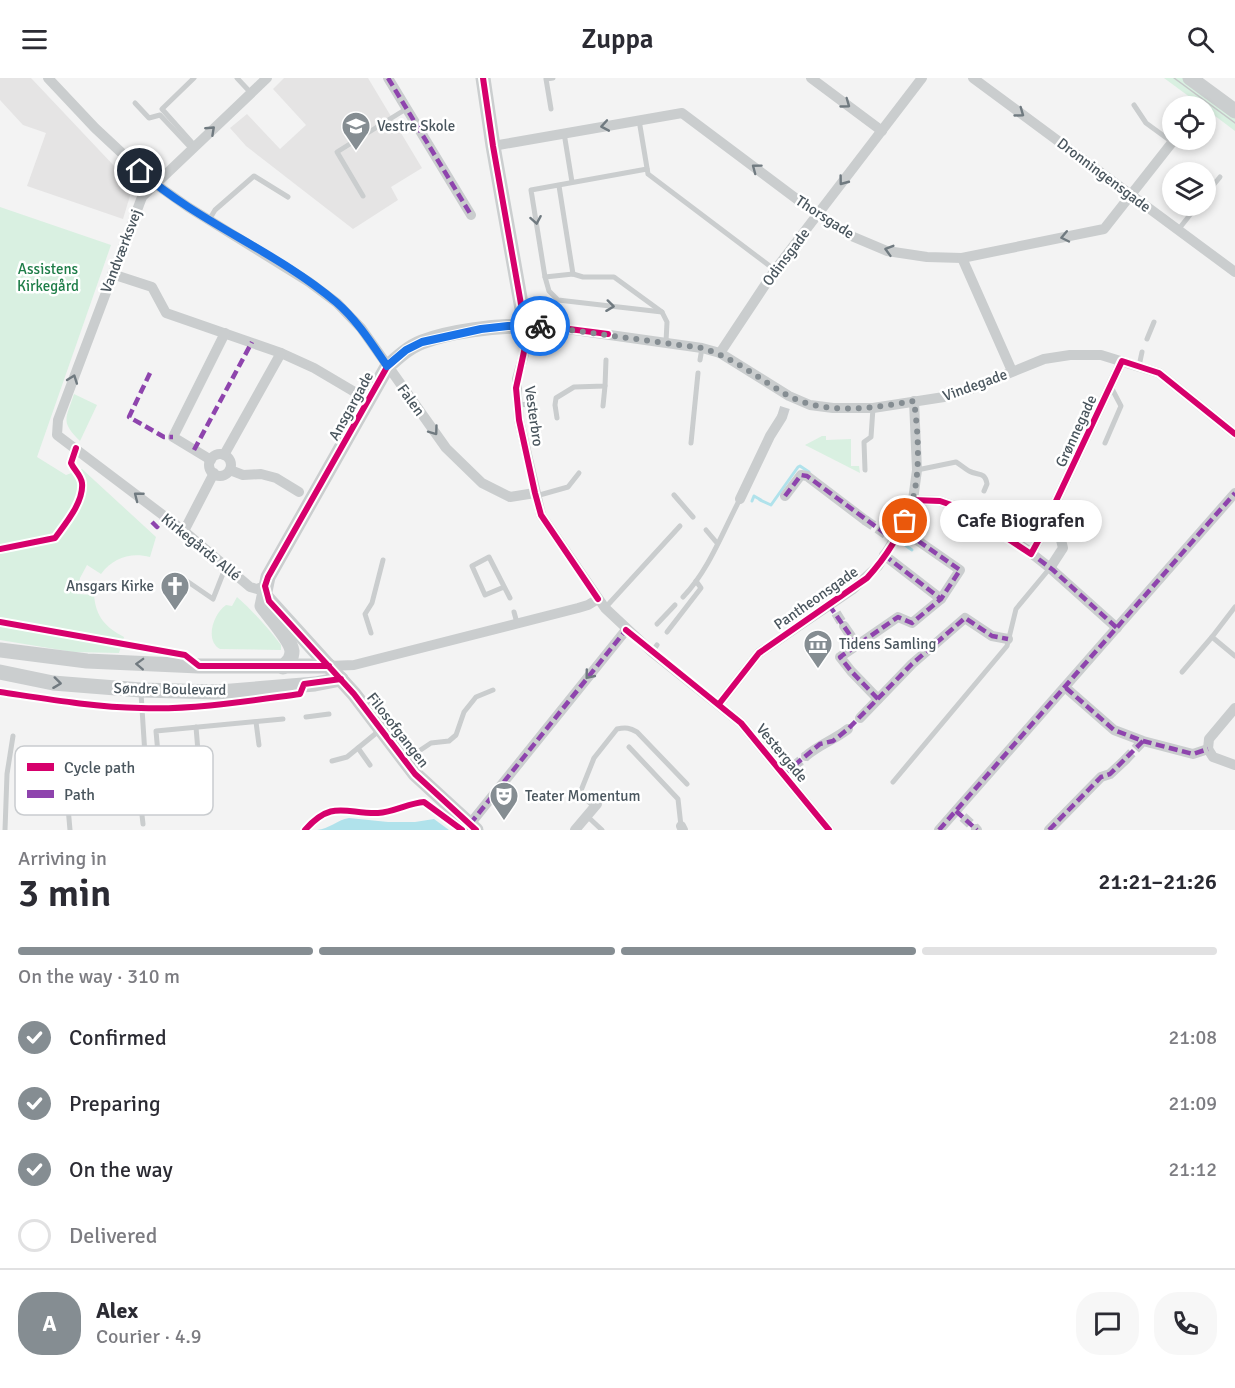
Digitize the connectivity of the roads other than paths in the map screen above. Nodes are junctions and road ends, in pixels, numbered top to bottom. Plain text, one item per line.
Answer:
1 (48, 78) edge
2 (194, 78) edge
3 (237, 78) edge
4 (267, 78) edge
5 (388, 78) edge
6 (483, 78) edge
7 (553, 78) edge
8 (811, 78) edge
9 (922, 78) edge
10 (973, 78) edge
11 (1190, 78) edge
12 (251, 93) junction
13 (135, 103) dead end
14 (1134, 105) dead end
15 (406, 109) junction
16 (551, 109) dead end
17 (1235, 111) edge
18 (639, 120) junction
19 (882, 130) junction
20 (557, 131) junction
21 (1162, 134) edge
22 (493, 146) junction
23 (193, 147) junction
24 (1165, 150) edge
25 (647, 168) junction
26 (1220, 177) dead end
27 (572, 182) junction
28 (1216, 182) edge
29 (154, 183) junction
30 (559, 186) junction
31 (1132, 195) junction
32 (288, 196) dead end
33 (363, 196) dead end
34 (471, 215) dead end
35 (818, 215) junction
36 (1189, 216) edge
37 (208, 220) junction
38 (1178, 230) junction
39 (962, 258) junction
40 (775, 270) junction
41 (1235, 272) edge
42 (112, 274) junction
43 (573, 274) junction
44 (545, 277) junction
45 (662, 312) junction
46 (1154, 322) dead end
47 (525, 326) junction
48 (225, 333) junction
49 (1147, 339) dead end
50 (666, 342) junction
51 (702, 348) junction
52 (281, 352) junction
53 (1142, 352) dead end
54 (720, 353) junction
55 (606, 360) dead end
56 (700, 360) dead end
57 (1122, 361) junction
58 (387, 366) junction
59 (1138, 366) junction
60 (1012, 371) junction
61 (698, 373) dead end
62 (605, 386) junction
63 (1110, 386) junction
64 (358, 394) dead end
65 (914, 401) junction
66 (546, 405) dead end
67 (555, 405) junction
68 (603, 406) dead end
69 (873, 408) junction
70 (782, 417) tunnel mouth
71 (557, 418) dead end
72 (1235, 434) edge
73 (57, 435) joint
74 (1105, 443) dead end
75 (691, 444) dead end
76 (225, 455) junction
77 (211, 460) junction
78 (230, 470) junction
79 (865, 470) dead end
80 (917, 470) junction
81 (214, 473) junction
82 (579, 473) dead end
83 (984, 491) dead end
84 (298, 492) dead end
85 (1235, 493) edge
86 (535, 494) junction
87 (674, 495) dead end
88 (785, 496) dead end
89 (740, 499) joint
90 (913, 500) junction
91 (1054, 513) junction
92 (693, 517) dead end
93 (865, 520) tunnel mouth
94 (680, 526) dead end
95 (900, 529) junction
96 (706, 530) dead end
97 (184, 531) junction
98 (717, 543) junction
99 (1031, 554) junction
100 (884, 555) junction
101 (383, 560) dead end
102 (226, 566) junction
103 (1051, 569) junction
104 (178, 575) dead end
105 (696, 581) junction
106 (265, 586) junction
107 (504, 587) junction
108 (683, 597) dead end
109 (510, 598) dead end
110 (598, 599) junction
111 (941, 599) junction
112 (675, 605) dead end
113 (1235, 607) edge
114 (605, 608) junction
115 (659, 622) dead end
116 (844, 626) tunnel mouth
117 (1118, 628) junction
118 (626, 630) junction
119 (668, 632) dead end
120 (371, 633) dead end
121 (1212, 637) junction
122 (1008, 639) junction
123 (857, 645) junction
124 (0, 650) edge
125 (1235, 657) edge
126 (354, 665) junction
127 (329, 666) junction
128 (283, 667) junction
129 (0, 672) edge
130 (1182, 672) dead end
131 (341, 679) junction
132 (1066, 688) junction
133 (141, 690) junction
134 (493, 690) dead end
135 (183, 691) junction
136 (878, 699) junction
137 (719, 704) junction
138 (1235, 708) edge
139 (329, 714) dead end
140 (306, 717) dead end
141 (860, 718) dead end
142 (283, 719) dead end
143 (256, 722) junction
144 (196, 727) junction
145 (382, 729) junction
146 (848, 729) dead end
147 (13, 736) dead end
148 (259, 745) dead end
149 (144, 746) edge
150 (157, 746) edge
151 (197, 746) edge
152 (629, 747) dead end
153 (358, 748) junction
154 (1208, 749) junction
155 (806, 756) tunnel mouth
156 (405, 760) junction
157 (1125, 760) tunnel mouth
158 (332, 761) dead end
159 (370, 765) dead end
160 (1235, 765) edge
161 (793, 766) tunnel mouth
162 (784, 774) junction
163 (892, 782) dead end
164 (687, 784) dead end
165 (593, 809) junction
166 (69, 815) edge
167 (142, 815) edge
168 (143, 824) dead end
169 (473, 827) edge
170 (682, 828) edge
171 (6, 830) edge
172 (70, 830) edge
173 (575, 830) edge
174 (602, 830) edge
175 (829, 830) edge
176 (939, 830) edge
177 (1049, 830) edge

1 - 29 street, Falen
2 - 23 lane
3 - 12 lane
4 - 12 street, Vandværksvej
5 - 15 street
6 - 22 main road, Vesterbro
7 - 16 lane
8 -> 19 street
9 - 19 street, Odinsgade
10 -> 31 street, Dronningensgade
11 - 17 main road
23 -> 12 street, Vandværksvej
13 - 23 lane
14 - 21 lane
15 - 33 lane
15 - 34 street
18 -> 20 street, Thorsgade
18 - 25 lane
35 -> 18 street, Thorsgade
19 -> 35 street, Odinsgade
20 - 22 street, Thorsgade
20 - 27 lane
22 - 47 main road, Vesterbro
23 - 29 street, Vandværksvej
24 - 31 street, Thorsgade
25 - 27 lane
25 - 40 lane
26 - 28 lane
27 - 30 lane
29 - 37 street, Falen
29 - 42 street, Vandværksvej
30 - 43 lane
30 -> 44 lane
31 - 38 street, Dronningensgade
31 -> 39 street, Thorsgade
32 - 37 lane
39 -> 35 street, Thorsgade
35 - 40 street, Odinsgade
36 - 38 lane
37 - 58 street, Falen
38 - 41 street, Dronningensgade
39 - 60 street
40 - 54 street, Odinsgade
42 - 48 street
73 -> 42 street, Vandværksvej
43 - 44 lane
43 - 45 lane
44 -> 45 lane
45 - 50 lane
46 - 49 lane
47 - 50 street, Vindegade
47 - 58 main road, Ansgargade
47 - 86 street, Vesterbro
48 - 52 street
48 - 77 street
50 - 51 street, Vindegade
51 - 54 street, Vindegade
51 - 56 lane
52 - 64 street
52 - 76 street
53 - 59 lane
54 - 69 street, Vindegade
55 - 62 lane
57 - 59 street, Vindegade
57 - 60 street, Vindegade
57 - 63 street, Grønnegade
58 -> 86 street, Falen
58 - 106 main road, Ansgargade
59 - 72 street, Vindegade
60 - 65 street, Vindegade
61 - 75 lane
62 - 67 lane
62 - 68 lane
63 - 74 lane
63 - 91 street, Grønnegade
65 - 69 street, Vindegade
65 - 80 street, Pantheonsgade
66 - 67 lane
67 - 71 lane
69 - 79 lane
70 - 89 street
97 -> 73 street, Kirkegårds Allé
76 - 77 street
76 - 78 street
77 - 81 street
78 - 81 street
78 - 84 street
80 - 83 lane
80 - 90 street, Pantheonsgade
81 - 97 street
82 - 86 lane
85 - 117 street
86 - 110 street, Vesterbro
87 - 92 lane
88 - 93 street
89 - 98 lane
90 - 95 street, Pantheonsgade
90 - 99 street
91 - 99 street, Grønnegade
91 - 103 street
94 - 114 lane
95 - 100 street, Pantheonsgade
95 - 111 street
96 - 98 lane
97 - 102 street, Kirkegårds Allé
98 - 105 lane
99 - 103 street
100 - 111 street
100 - 137 street, Pantheonsgade
101 - 120 lane
102 - 104 lane
102 - 106 street, Kirkegårds Allé
103 - 117 street
103 - 122 lane
105 - 108 lane
105 - 119 lane
106 - 127 main road
106 - 128 main road
107 - 107 lane
107 - 109 lane
110 - 114 street, Vestergade
110 - 126 street
111 - 123 street
112 - 115 lane
113 - 121 lane
114 - 118 street, Vestergade
116 - 123 street
117 - 132 street
118 - 137 street, Vestergade
118 -> 169 street
121 - 125 lane
121 - 130 lane
122 - 136 street
122 - 163 lane
123 - 136 street
128 -> 124 main road, Søndre Boulevard
126 - 127 street
126 - 131 street
127 - 128 main road, Søndre Boulevard
127 - 131 main road, Filosofgangen
127 - 135 main road
129 -> 133 main road, Søndre Boulevard
131 - 135 main road, Søndre Boulevard
131 - 145 main road, Filosofgangen
132 - 154 street
132 - 176 street
133 - 135 main road, Søndre Boulevard
133 - 149 lane
134 - 156 lane
136 - 141 street
137 - 162 street, Vestergade
138 - 154 street
139 - 140 lane
142 - 143 lane
143 - 144 lane
143 - 148 lane
144 - 150 lane
144 - 151 lane
145 - 153 lane
145 - 156 main road, Filosofgangen
146 - 155 street
147 - 171 lane
152 - 170 lane
153 - 158 lane
153 - 159 lane
154 - 160 street
156 - 169 main road, Filosofgangen
157 - 177 street
161 - 162 street
162 - 175 street, Vestergade
164 - 165 lane
165 - 173 street
165 - 174 lane
166 - 172 lane
167 - 168 lane

